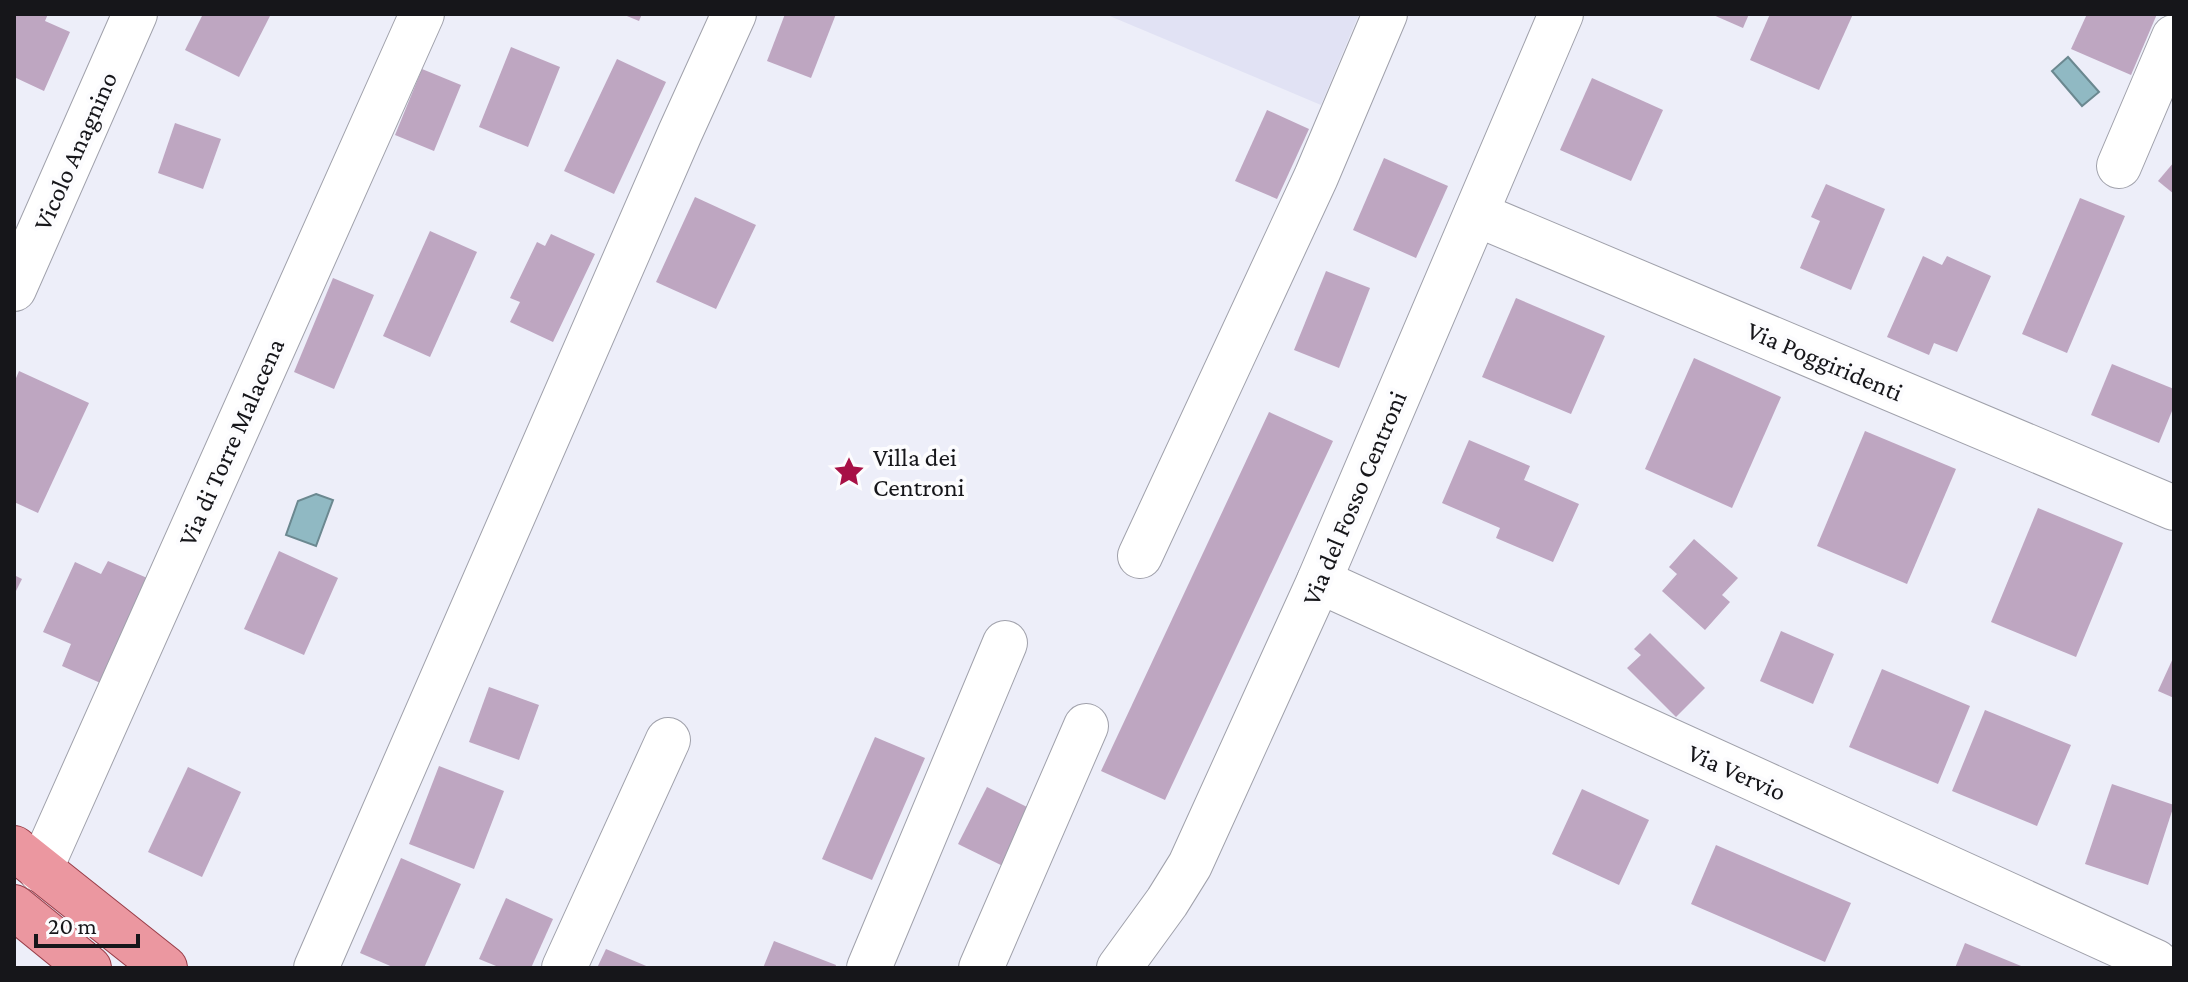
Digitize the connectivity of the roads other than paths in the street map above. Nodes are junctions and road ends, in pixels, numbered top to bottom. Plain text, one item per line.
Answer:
1 (135, 14) edge
2 (422, 14) edge
3 (734, 14) edge
4 (1385, 14) edge
5 (1561, 14) edge
6 (2174, 37) edge
7 (2119, 166) dead end
8 (1476, 214) junction
9 (14, 289) edge
10 (2174, 508) edge
11 (1140, 556) dead end
12 (1319, 581) junction
13 (1005, 643) dead end
14 (1086, 726) dead end
15 (668, 740) dead end
16 (27, 859) edge
17 (14, 907) edge
18 (2156, 962) dead end
19 (89, 968) edge
20 (165, 968) edge
21 (316, 968) edge
22 (564, 968) edge
23 (869, 968) edge
24 (981, 968) edge
25 (1119, 968) edge

1 - 9 street, Vicolo Anagnino
2 - 16 street, Via di Torre Malacena
3 - 21 street
4 - 11 street
5 - 8 street, Via del Fosso Centroni
6 - 7 street
8 - 10 street, Via Poggiridenti
8 - 12 street, Via del Fosso Centroni
12 - 18 street, Via Vervio
12 - 25 street, Via del Fosso Centroni
13 - 23 street
14 - 24 street
15 - 22 street
16 - 20 main road
17 - 19 main road

